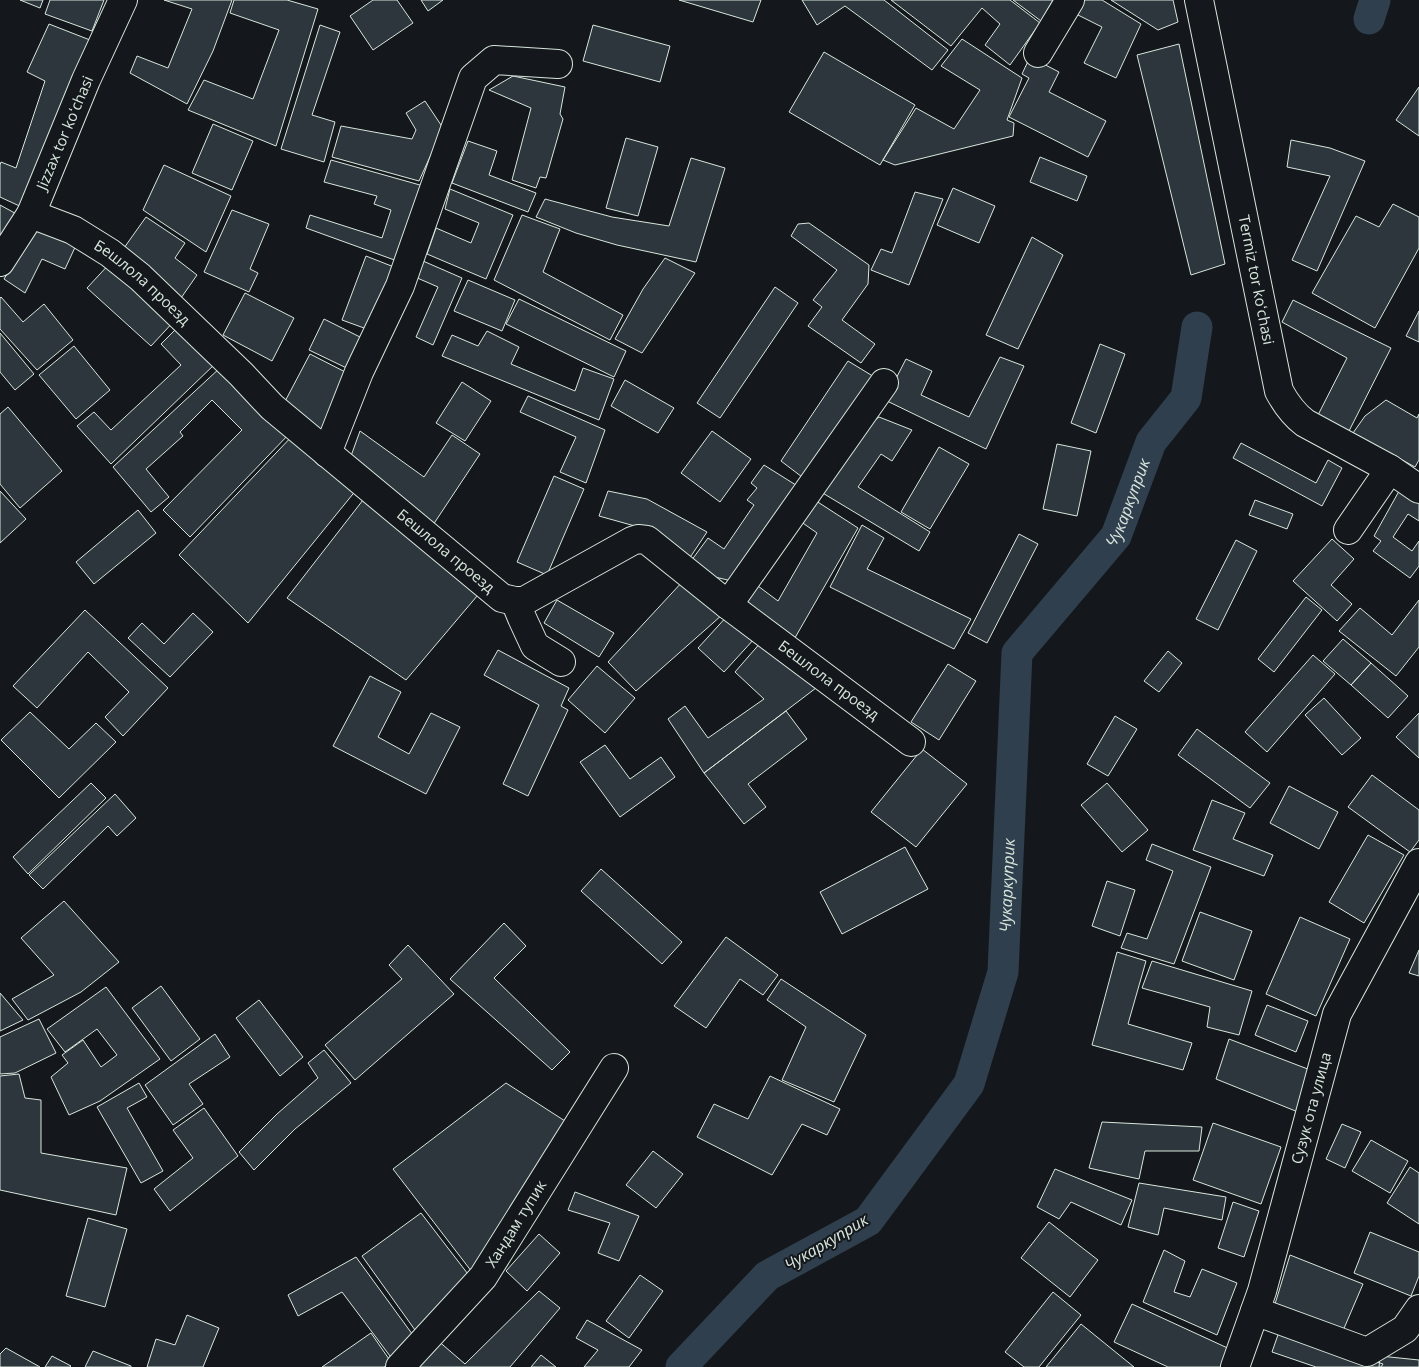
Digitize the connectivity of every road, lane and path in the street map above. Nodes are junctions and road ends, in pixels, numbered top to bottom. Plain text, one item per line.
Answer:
1 (123, 0) edge
2 (1070, 0) edge
3 (1199, 0) edge
4 (1038, 53) dead end
5 (558, 64) dead end
6 (31, 214) junction
7 (0, 262) edge
8 (884, 383) dead end
9 (327, 453) junction
10 (1390, 468) junction
11 (1419, 488) edge
12 (1348, 530) dead end
13 (515, 601) junction
14 (728, 604) junction
15 (561, 662) dead end
16 (911, 742) dead end
17 (1419, 863) edge
18 (614, 1068) dead end
19 (1419, 1309) edge
20 (1256, 1311) junction
21 (400, 1367) edge
22 (1235, 1367) edge

1 - 6 street, Jizzax tor koʻchasi
2 - 4 street
3 - 10 street, Termiz tor koʻchasi
5 - 9 street
6 - 7 street, Jizzax tor koʻchasi
6 - 9 street, Бешлола проезд
8 - 14 street
9 - 13 street, Бешлола проезд
10 - 11 street, Termiz tor koʻchasi
10 - 12 street
13 - 14 street, Бешлола проезд
13 - 15 street
14 - 16 street, Бешлола проезд
17 - 20 street, Сузук ота улица
18 - 21 street, Хандам тупик
19 - 20 street
20 - 22 street, Сузук ота улица

